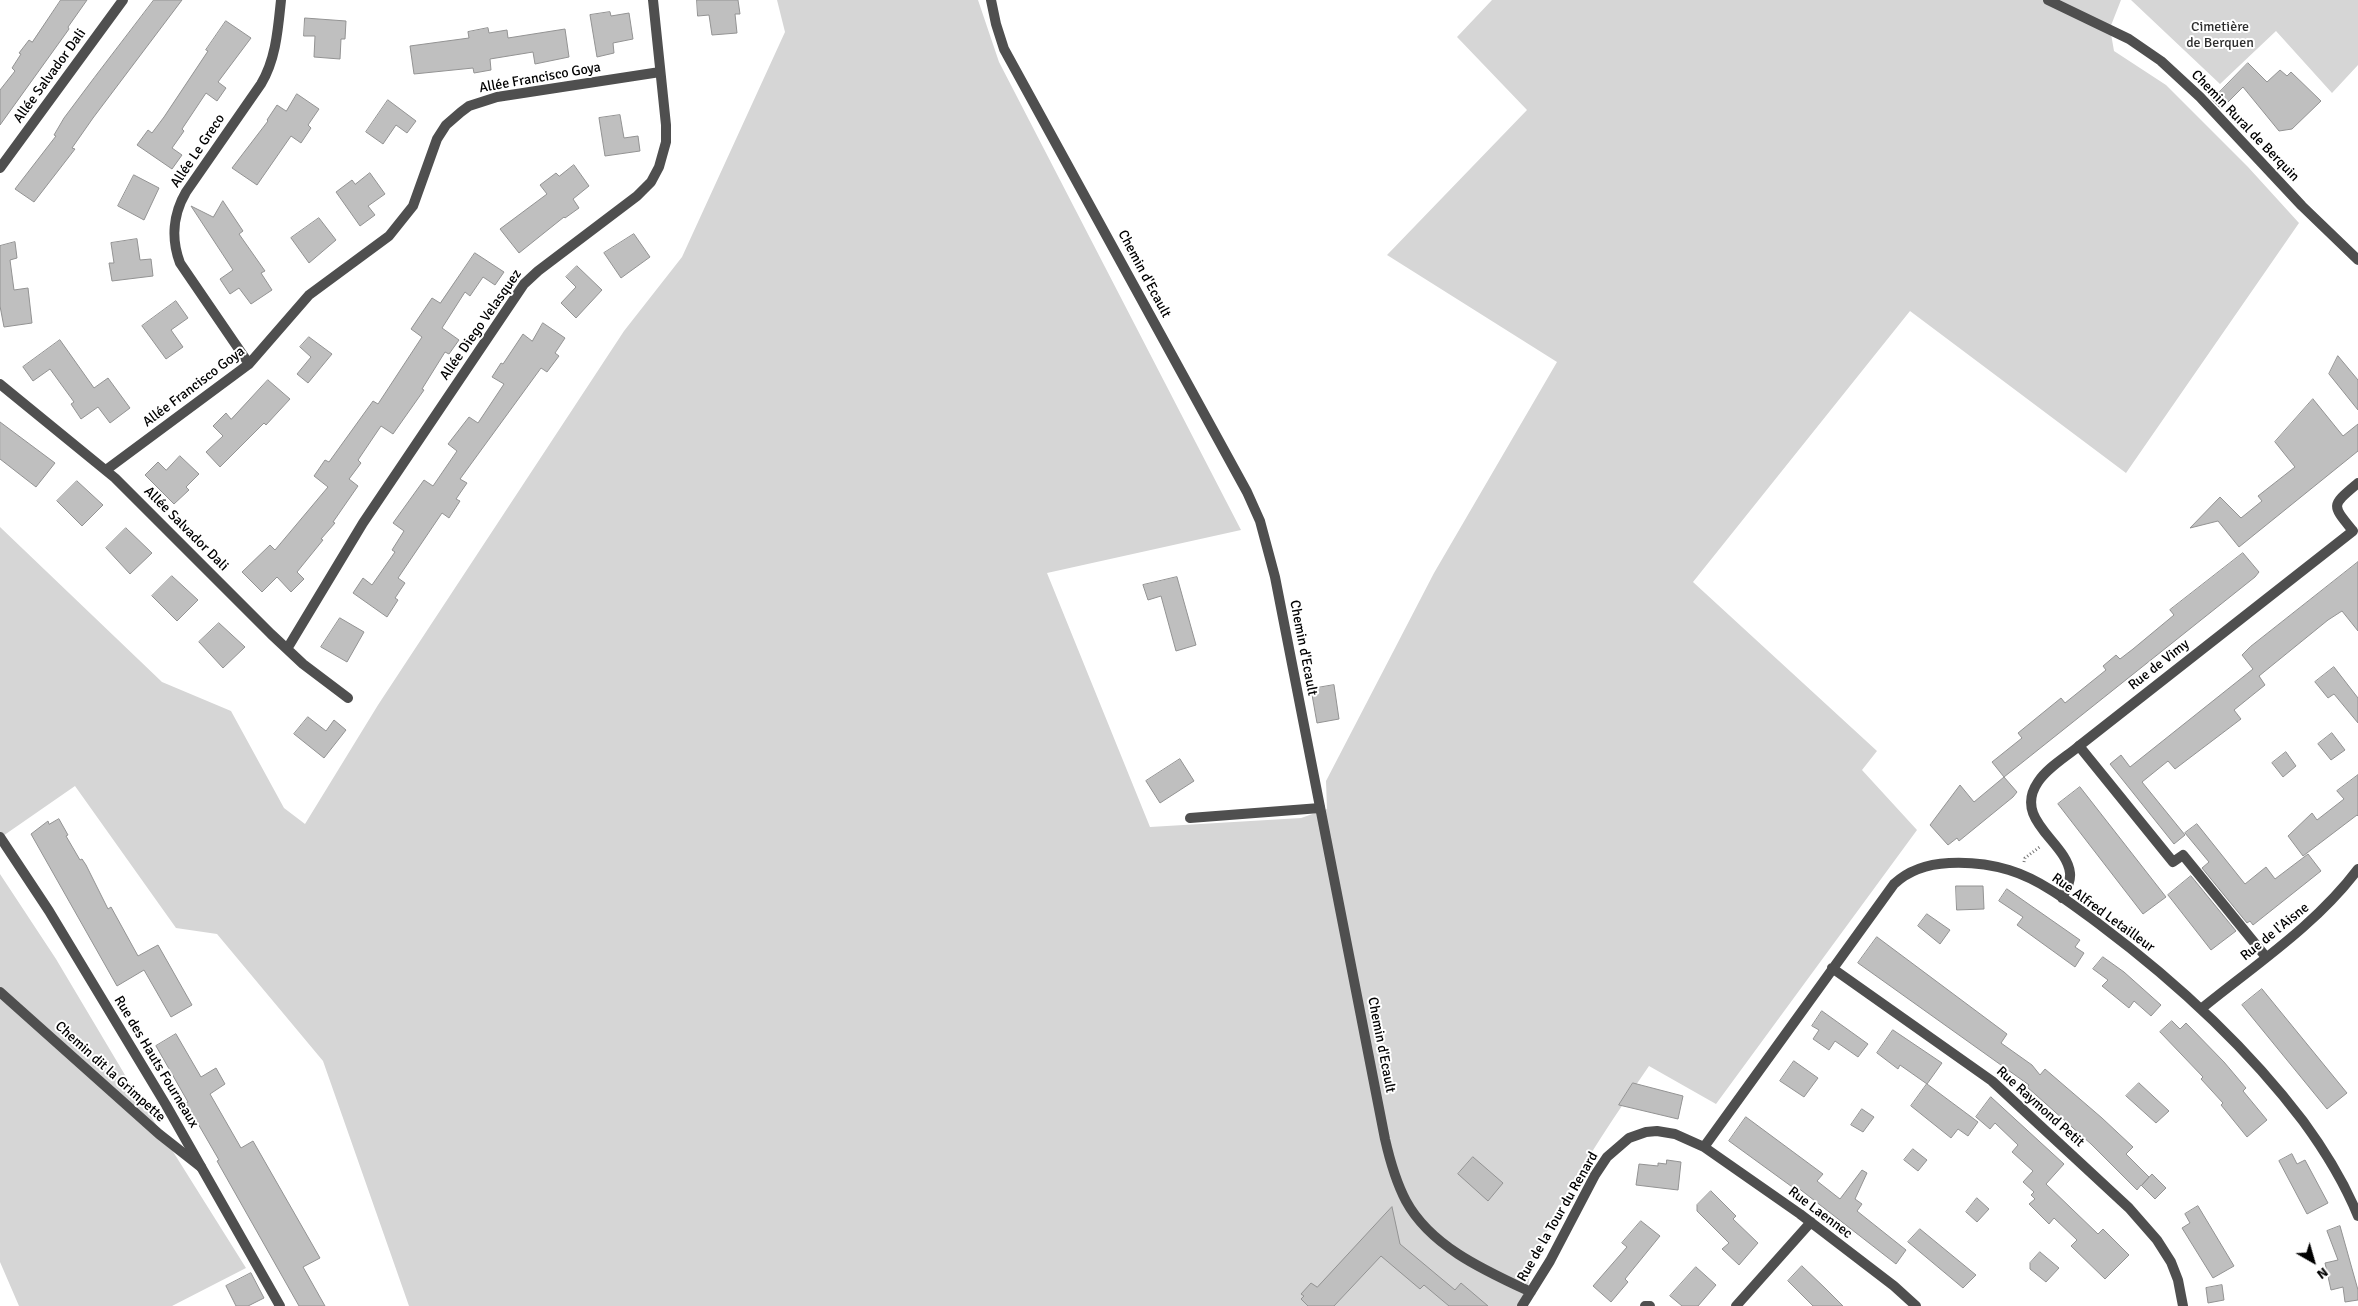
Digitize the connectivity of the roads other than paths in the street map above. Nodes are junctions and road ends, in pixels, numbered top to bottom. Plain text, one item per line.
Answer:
1 (123, 0) edge
2 (281, 0) edge
3 (653, 0) edge
4 (991, 0) edge
5 (2048, 0) edge
6 (660, 72) junction
7 (0, 168) edge
8 (2358, 260) edge
9 (249, 364) junction
10 (0, 384) edge
11 (106, 470) junction
12 (2358, 483) edge
13 (2355, 535) edge
14 (287, 649) junction
15 (348, 698) dead end
16 (2079, 746) junction
17 (1320, 808) junction
18 (1190, 818) dead end
19 (0, 837) edge
20 (2358, 869) edge
21 (2062, 898) junction
22 (2266, 957) junction
23 (1832, 968) junction
24 (0, 992) edge
25 (2201, 1009) junction
26 (1704, 1147) junction
27 (204, 1169) junction
28 (2358, 1216) edge
29 (1811, 1222) junction
30 (1531, 1292) junction
31 (280, 1306) edge
32 (1522, 1306) edge
33 (1645, 1306) edge
34 (1650, 1306) edge
35 (1736, 1306) edge
36 (1916, 1306) edge
37 (2182, 1306) edge

1 - 7 street, Allée Salvador Dali
2 - 9 street, Allée Le Greco
3 - 6 street, Allée Diego Velasquez
4 - 17 street, Chemin d'Ecault
5 - 8 street, Chemin Rural de Berquin
6 - 9 street, Allée Francisco Goya
6 - 14 street, Allée Diego Velasquez
9 - 11 street, Allée Francisco Goya
10 - 11 street, Allée Salvador Dali
11 - 14 street, Allée Salvador Dali
12 - 13 street, Rue de Vimy
13 - 16 street, Rue de Vimy
14 - 15 street, Allée Salvador Dali
16 - 21 street, Rue de Vimy
16 - 22 street
17 - 18 street
17 - 30 street, Chemin d'Ecault
19 - 27 street, Rue des Hauts Fourneaux
20 - 22 street, Rue de l'Aisne
21 - 23 street, Rue Alfred Letailleur
21 - 25 street, Rue Alfred Letailleur
22 - 25 street, Rue de l'Aisne
23 - 26 street, Rue Alfred Letailleur
23 - 37 street, Rue Raymond Petit
24 - 27 street, Chemin dit la Grimpette
25 - 28 street, Rue Alfred Letailleur
26 - 29 street, Rue Laennec
26 - 30 street, Rue de la Tour du Renard
27 - 31 street, Rue des Hauts Fourneaux
29 - 35 street
29 - 36 street, Rue Laennec
30 - 32 street, Rue de la Tour du Renard
33 - 34 street

